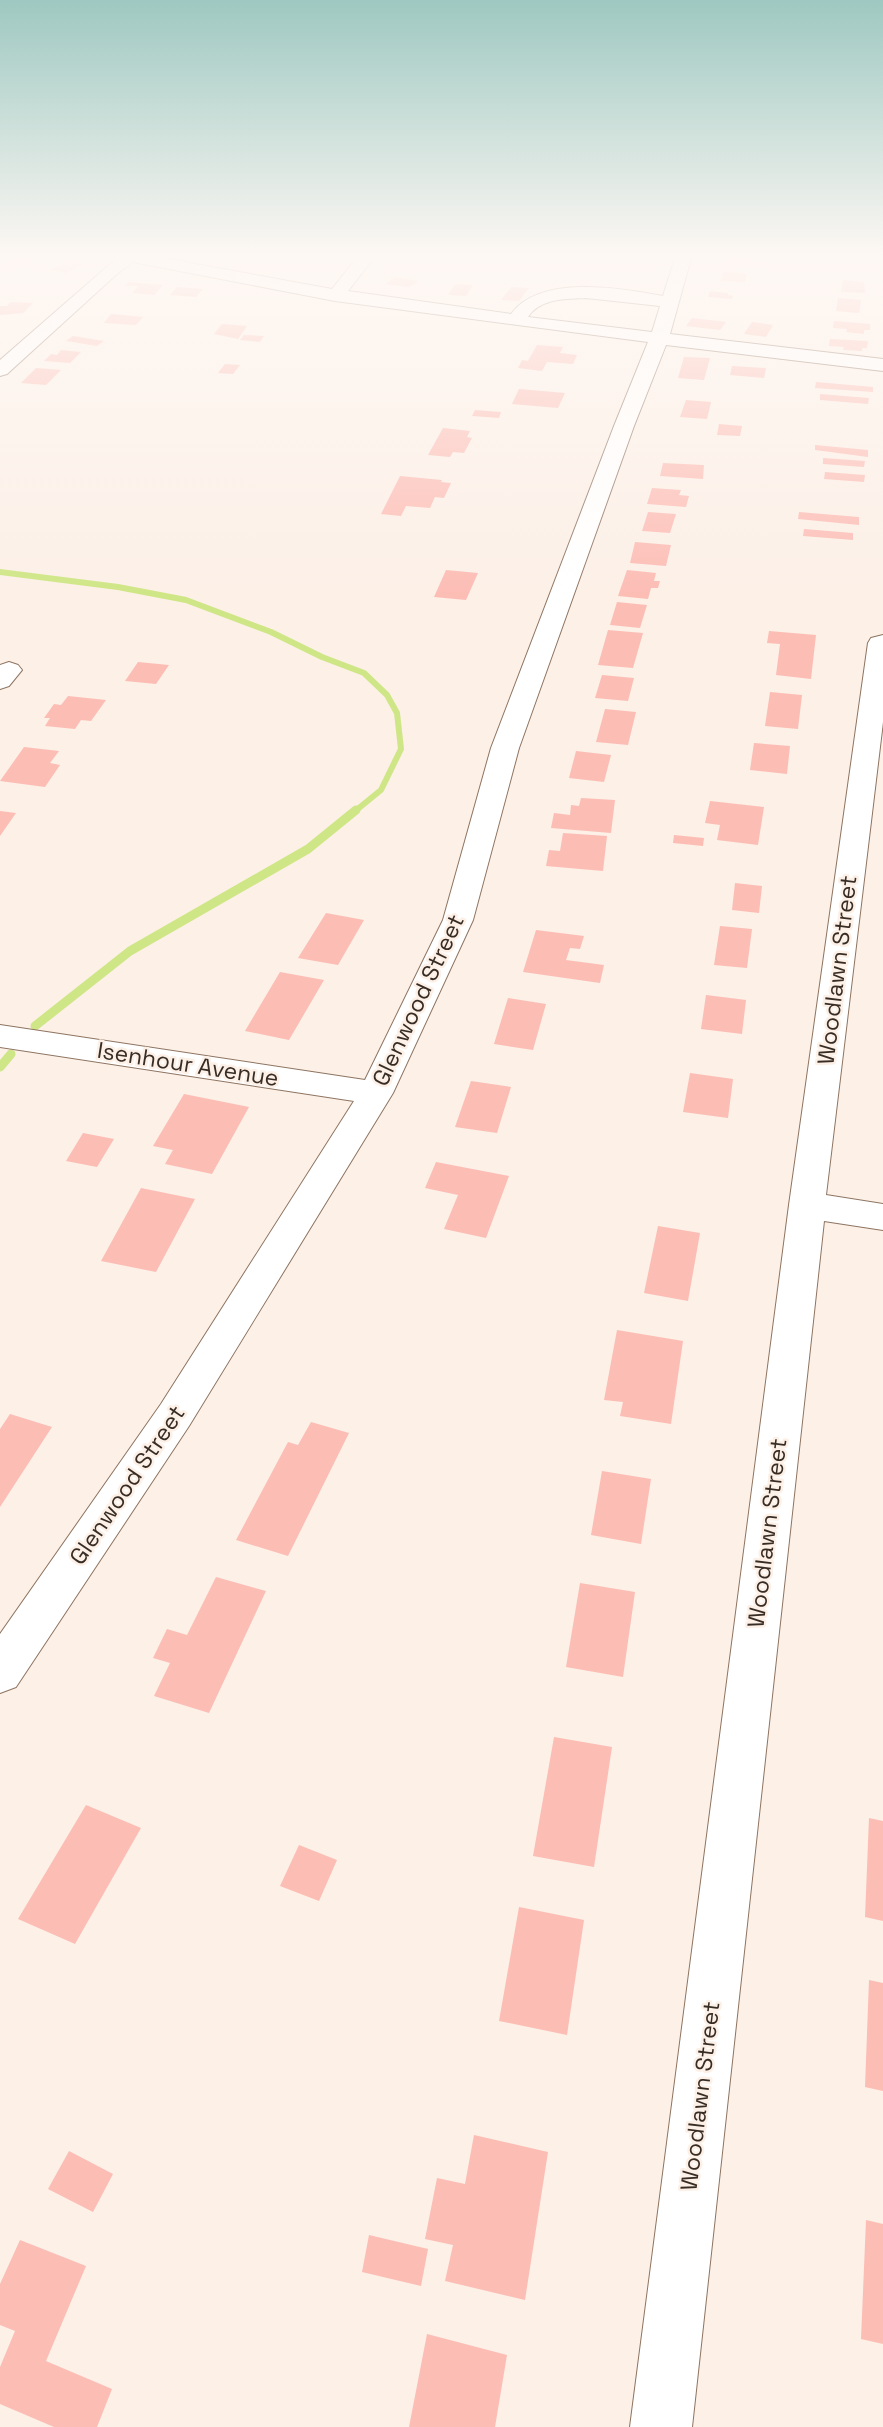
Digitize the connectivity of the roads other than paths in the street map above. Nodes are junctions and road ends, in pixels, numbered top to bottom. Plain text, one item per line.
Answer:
1 (648, 368) edge
2 (883, 642) edge
3 (0, 1036) edge
4 (376, 1093) junction
5 (807, 1205) junction
6 (883, 1217) edge
7 (0, 1672) edge
8 (661, 2427) edge

1 - 4 street, Glenwood Street
2 - 5 street, Woodlawn Street
3 - 4 street, Isenhour Avenue
4 - 7 street, Glenwood Street
5 - 6 street
5 - 8 street, Woodlawn Street

